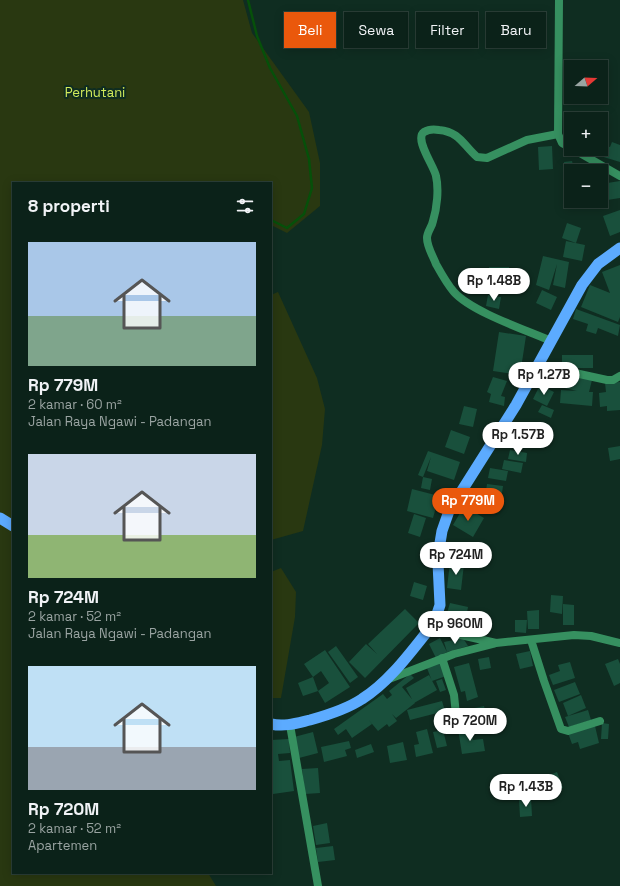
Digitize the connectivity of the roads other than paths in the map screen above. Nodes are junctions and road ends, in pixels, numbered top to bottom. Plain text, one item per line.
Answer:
1 (559, 0) edge
2 (558, 134) junction
3 (564, 144) edge
4 (586, 156) edge
5 (620, 176) edge
6 (620, 248) edge
7 (551, 341) junction
8 (538, 364) junction
9 (620, 376) edge
10 (0, 518) edge
11 (12, 525) edge
12 (430, 628) junction
13 (531, 640) junction
14 (620, 642) edge
15 (496, 643) junction
16 (442, 658) junction
17 (384, 681) junction
18 (456, 715) dead end
19 (600, 721) dead end
20 (272, 724) edge
21 (290, 725) junction
22 (318, 886) edge

1 - 2 street
2 - 3 street
2 - 7 street
4 - 5 street
6 - 7 highway
7 - 8 highway
8 - 9 street
8 - 12 highway
10 - 11 highway
12 - 15 street
12 - 17 highway
13 - 14 street
13 - 15 street
13 - 19 street
15 - 16 street
16 - 17 street
16 - 18 street
17 - 21 highway
20 - 21 highway
21 - 22 street

